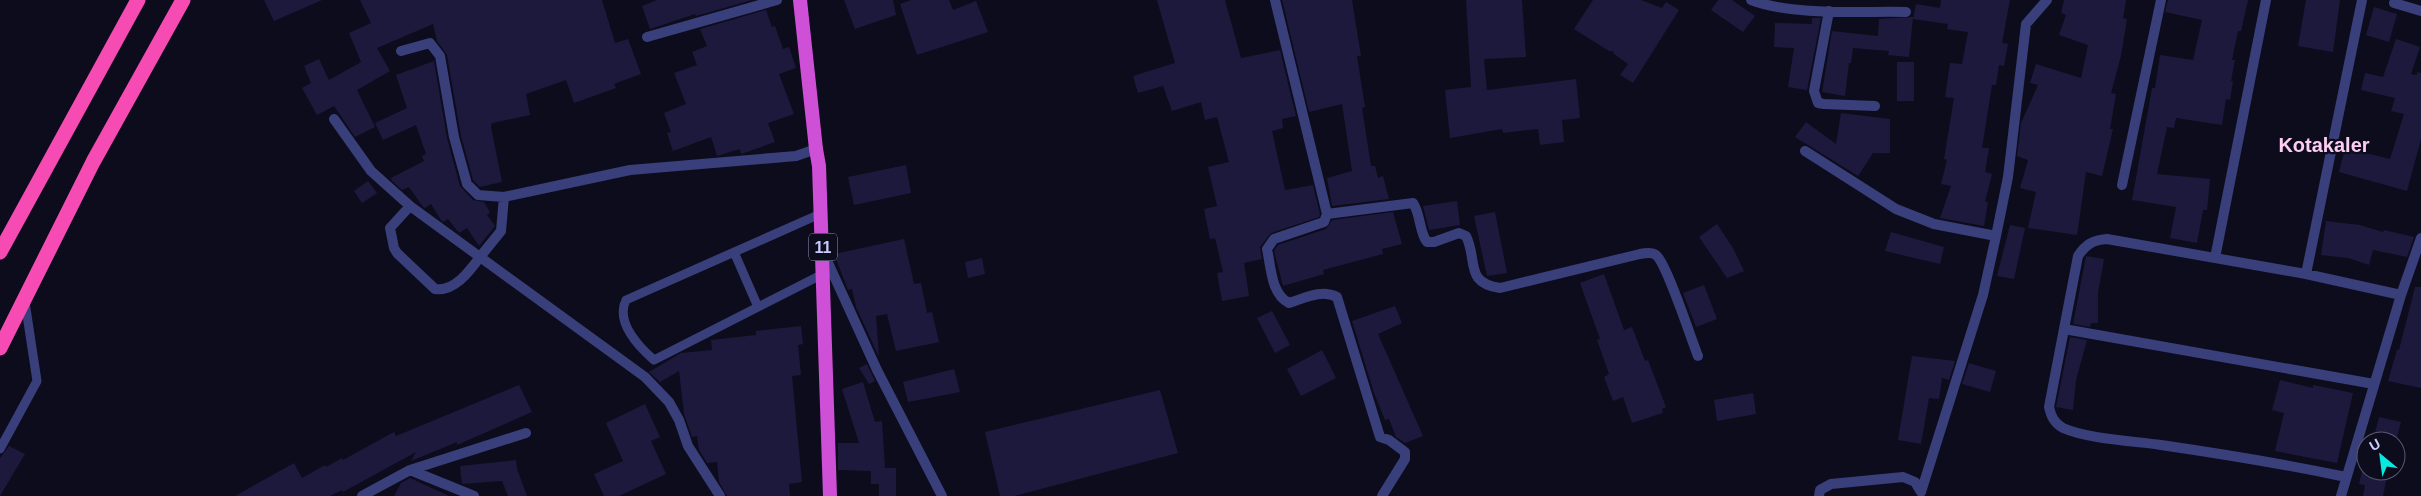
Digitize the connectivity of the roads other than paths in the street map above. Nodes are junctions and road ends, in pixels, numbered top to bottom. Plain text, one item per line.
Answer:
1 (138, 0) edge
2 (183, 0) edge
3 (777, 0) edge
4 (800, 0) edge
5 (1275, 0) edge
6 (1751, 0) edge
7 (2047, 0) edge
8 (2161, 0) edge
9 (2266, 0) edge
10 (2362, 0) edge
11 (2394, 3) dead end
12 (1830, 11) junction
13 (2421, 11) edge
14 (1906, 12) dead end
15 (647, 37) dead end
16 (401, 51) dead end
17 (1875, 106) dead end
18 (334, 119) dead end
19 (816, 149) junction
20 (1805, 151) dead end
21 (2122, 185) dead end
22 (504, 197) junction
23 (410, 206) junction
24 (820, 214) junction
25 (1327, 214) junction
26 (1996, 236) junction
27 (2421, 238) edge
28 (0, 252) edge
29 (734, 252) junction
30 (823, 252) junction
31 (480, 258) junction
32 (2215, 258) junction
33 (823, 274) junction
34 (2306, 274) junction
35 (2401, 295) junction
36 (25, 302) junction
37 (758, 307) junction
38 (2064, 329) junction
39 (0, 348) edge
40 (1698, 356) dead end
41 (2374, 384) junction
42 (526, 433) dead end
43 (0, 450) edge
44 (410, 470) junction
45 (2346, 477) junction
46 (1921, 494) edge
47 (362, 496) edge
48 (474, 496) edge
49 (720, 496) edge
50 (830, 496) edge
51 (942, 496) edge
52 (1382, 496) edge
53 (1819, 496) edge
54 (2341, 496) edge

1 - 28 highway
2 - 36 highway
3 - 15 street
4 - 19 highway, 11
5 - 25 street
6 - 12 street
7 - 26 street
8 - 21 street
9 - 32 street
10 - 34 street
11 - 13 street
12 - 14 street
12 - 17 street
16 - 22 street
18 - 23 street
19 - 22 street
19 - 24 highway, 11
20 - 26 street
22 - 31 street
23 - 31 street
23 - 31 street
24 - 29 lane
24 - 30 highway, 11
25 - 40 street
25 - 52 street
26 - 46 street
27 - 35 street
29 - 37 lane
29 - 37 lane
30 - 33 highway, 11
30 - 51 street
31 - 49 street
32 - 34 street
32 - 38 street
33 - 37 lane
33 - 50 highway, 11
34 - 35 street
35 - 41 street
36 - 39 highway
36 - 43 lane
38 - 41 street
38 - 45 street
41 - 45 street
42 - 44 street
44 - 47 street
44 - 48 street
45 - 54 street
46 - 53 street

